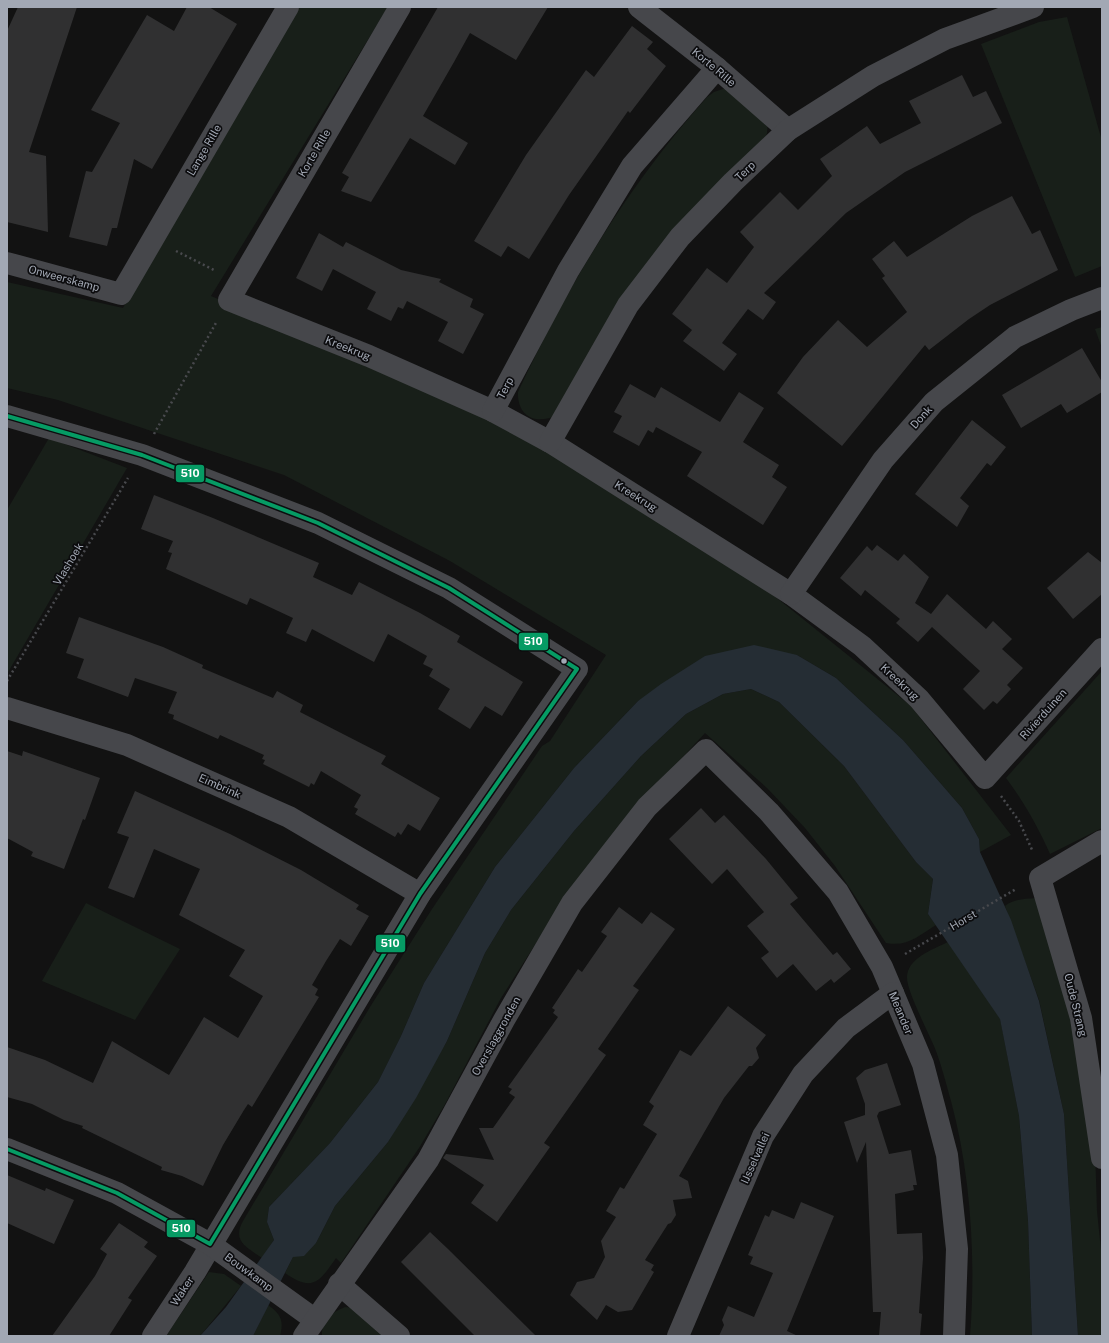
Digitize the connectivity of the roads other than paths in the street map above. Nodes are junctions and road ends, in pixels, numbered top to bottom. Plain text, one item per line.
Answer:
1 (288, 7) edge
2 (400, 7) edge
3 (639, 7) edge
4 (1033, 7) edge
5 (717, 68) junction
6 (788, 130) junction
7 (7, 263) edge
8 (234, 291) joint
9 (121, 294) joint
10 (1102, 298) edge
11 (493, 411) junction
12 (7, 416) edge
13 (550, 442) junction
14 (791, 594) junction
15 (1102, 649) edge
16 (7, 708) edge
17 (706, 750) joint
18 (985, 778) joint
19 (1102, 841) edge
20 (420, 894) junction
21 (893, 994) junction
22 (7, 1149) edge
23 (1102, 1158) edge
24 (210, 1244) junction
25 (339, 1284) junction
26 (309, 1328) edge
27 (153, 1336) edge
28 (399, 1336) edge
29 (678, 1336) edge
30 (954, 1336) edge

1 - 9 street, Lange Rille
2 - 8 street, Korte Rille
3 - 5 street, Korte Rille
4 - 6 street, Terp
5 - 6 street, Korte Rille
5 - 11 street, Terp
6 - 13 street, Terp
7 - 9 street, Onweerskamp
8 - 11 street, Kreekrug
10 - 14 street, Donk
11 - 13 street, Kreekrug
12 - 20 street, Waker
13 - 14 street, Kreekrug
14 - 18 street, Kreekrug
15 - 18 street, Rivierduinen
16 - 20 street, Eimbrink
17 - 21 street, Meander
17 - 25 street, Overslaggronden
19 - 23 street, Oude Strang
20 - 24 street, Waker
21 - 29 street, IJsselvallei
21 - 30 street, Meander
22 - 24 street, Bouwkamp
24 - 26 street, Bouwkamp
24 - 27 street, Waker
25 - 26 street, Overslaggronden
25 - 28 street

